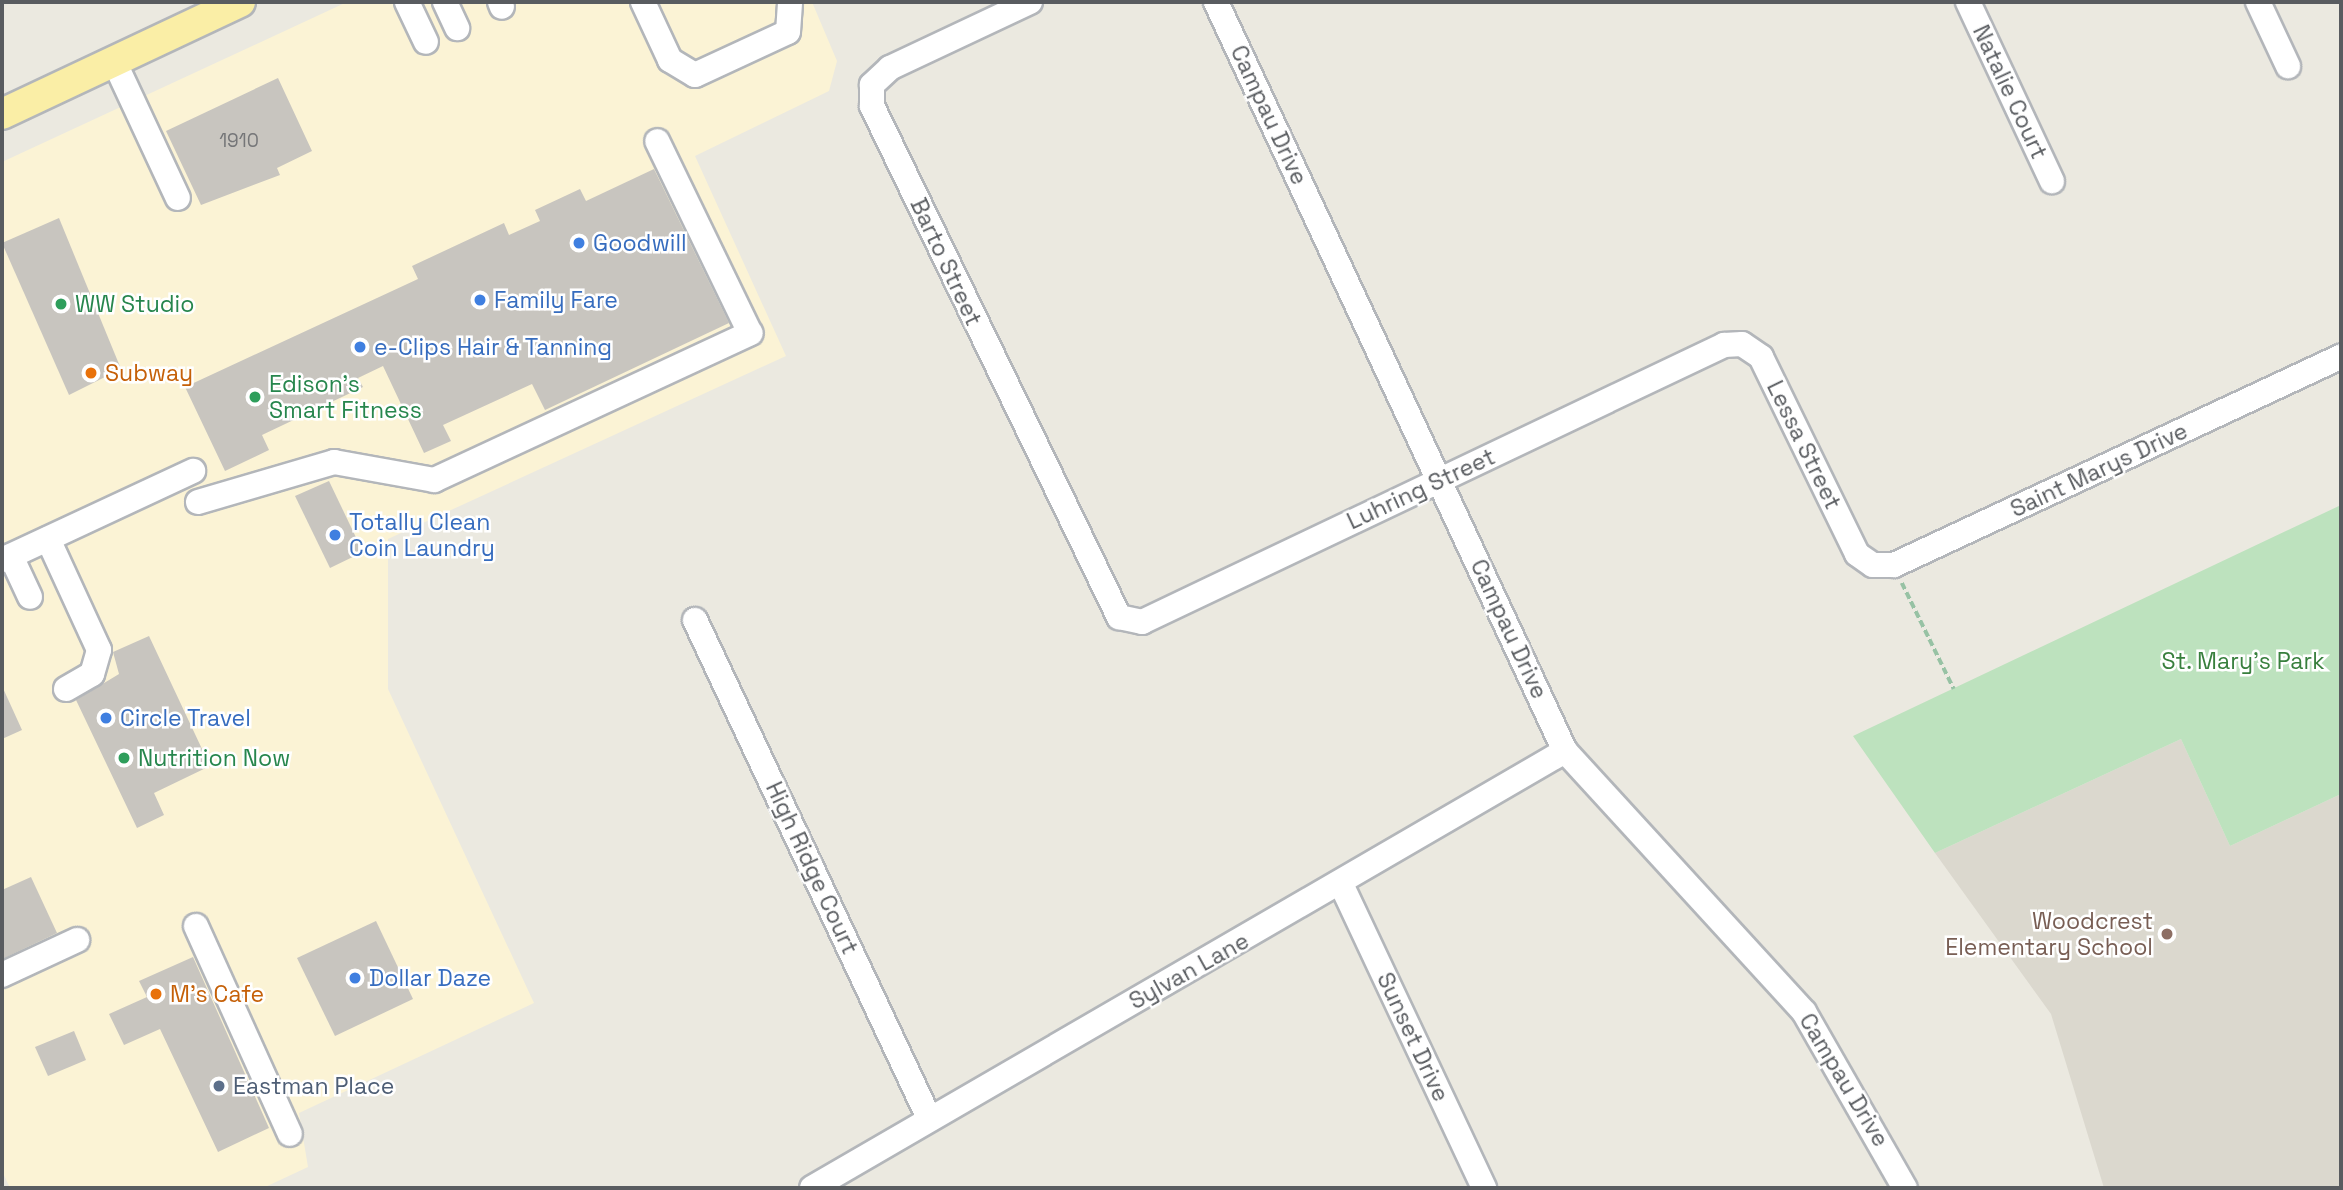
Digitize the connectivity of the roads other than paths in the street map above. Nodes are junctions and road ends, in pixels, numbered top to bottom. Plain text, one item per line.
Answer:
1 (240, 2) edge
2 (407, 2) edge
3 (445, 2) edge
4 (643, 2) edge
5 (790, 2) edge
6 (1030, 2) edge
7 (1216, 2) edge
8 (1968, 2) edge
9 (2258, 2) edge
10 (457, 28) dead end
11 (426, 42) dead end
12 (114, 61) junction
13 (2288, 66) dead end
14 (2, 114) edge
15 (657, 141) dead end
16 (2052, 181) dead end
17 (178, 198) dead end
18 (1742, 344) joint
19 (2341, 357) edge
20 (193, 471) dead end
21 (1440, 479) junction
22 (198, 502) dead end
23 (48, 539) junction
24 (6, 558) edge
25 (1894, 565) joint
26 (30, 597) dead end
27 (1106, 600) joint
28 (695, 620) dead end
29 (66, 690) dead end
30 (1565, 751) junction
31 (1342, 886) junction
32 (196, 926) dead end
33 (77, 940) dead end
34 (2, 975) edge
35 (928, 1116) junction
36 (290, 1134) dead end
37 (812, 1188) edge
38 (1484, 1188) edge
39 (1905, 1188) edge

1 - 12 main road
2 - 11 street
3 - 10 street
4 - 5 street
6 - 27 street, Barto Street
7 - 21 street, Campau Drive
8 - 16 street, Natalie Court
9 - 13 street
12 - 14 main road
12 - 17 street
15 - 22 street
18 - 21 street, Luhring Street
18 - 25 street, Lessa Street
19 - 25 street, Saint Marys Drive
20 - 23 street
21 - 27 street, Luhring Street
21 - 30 street, Campau Drive
23 - 24 street
23 - 29 street
24 - 26 street
28 - 35 street, High Ridge Court
30 - 31 street, Sylvan Lane
30 - 39 street, Campau Drive
31 - 35 street, Sylvan Lane
31 - 38 street, Sunset Drive
32 - 36 street
33 - 34 street
35 - 37 street, Sylvan Lane

